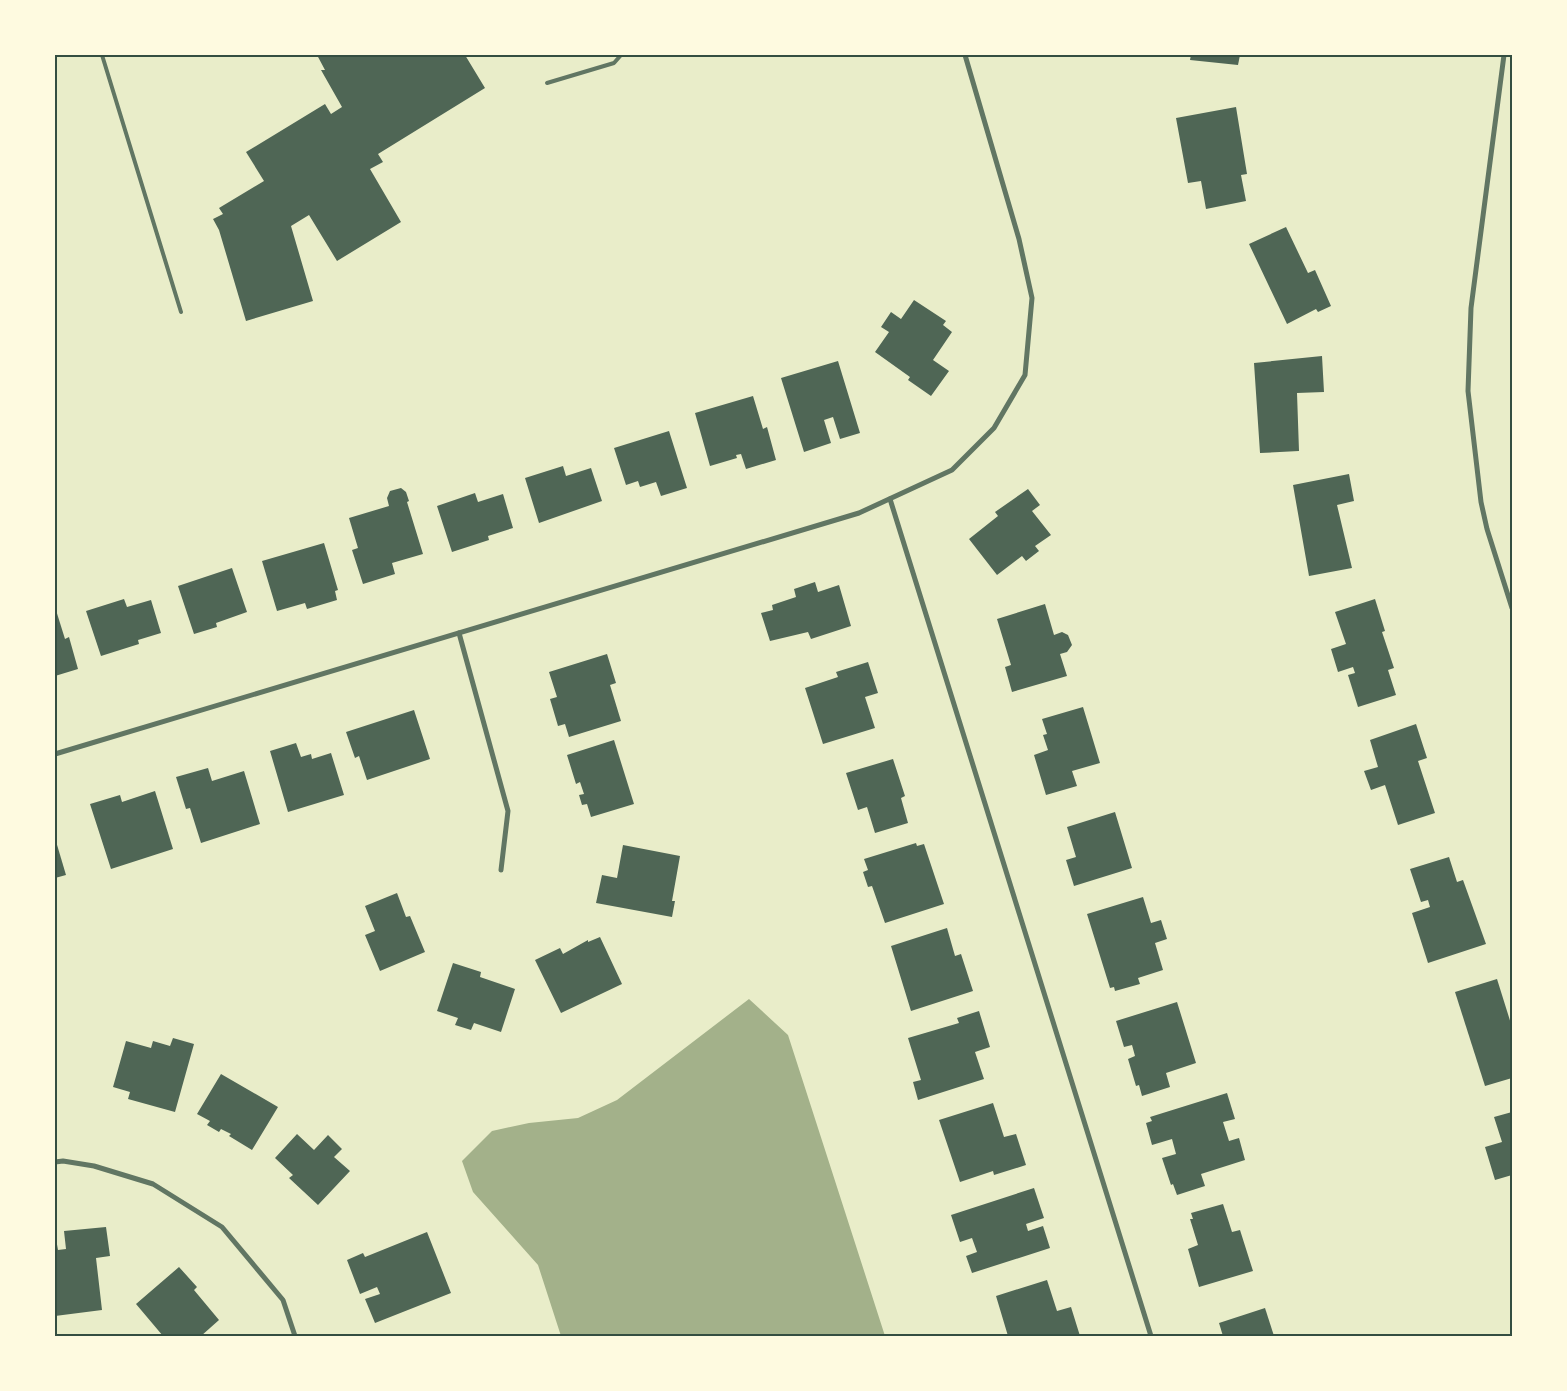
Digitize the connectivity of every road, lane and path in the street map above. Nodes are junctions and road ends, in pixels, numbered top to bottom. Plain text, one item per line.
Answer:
1 (102, 55) edge
2 (621, 55) edge
3 (965, 55) edge
4 (1504, 55) edge
5 (547, 83) dead end
6 (181, 312) dead end
7 (890, 499) junction
8 (1512, 608) edge
9 (459, 633) junction
10 (55, 754) edge
11 (501, 870) dead end
12 (55, 1162) edge
13 (295, 1336) edge
14 (1151, 1336) edge

1 - 6 lane
2 - 5 lane
3 - 7 street
4 - 8 street
7 - 9 street
7 - 14 street
9 - 10 street
9 - 11 street
12 - 13 street

